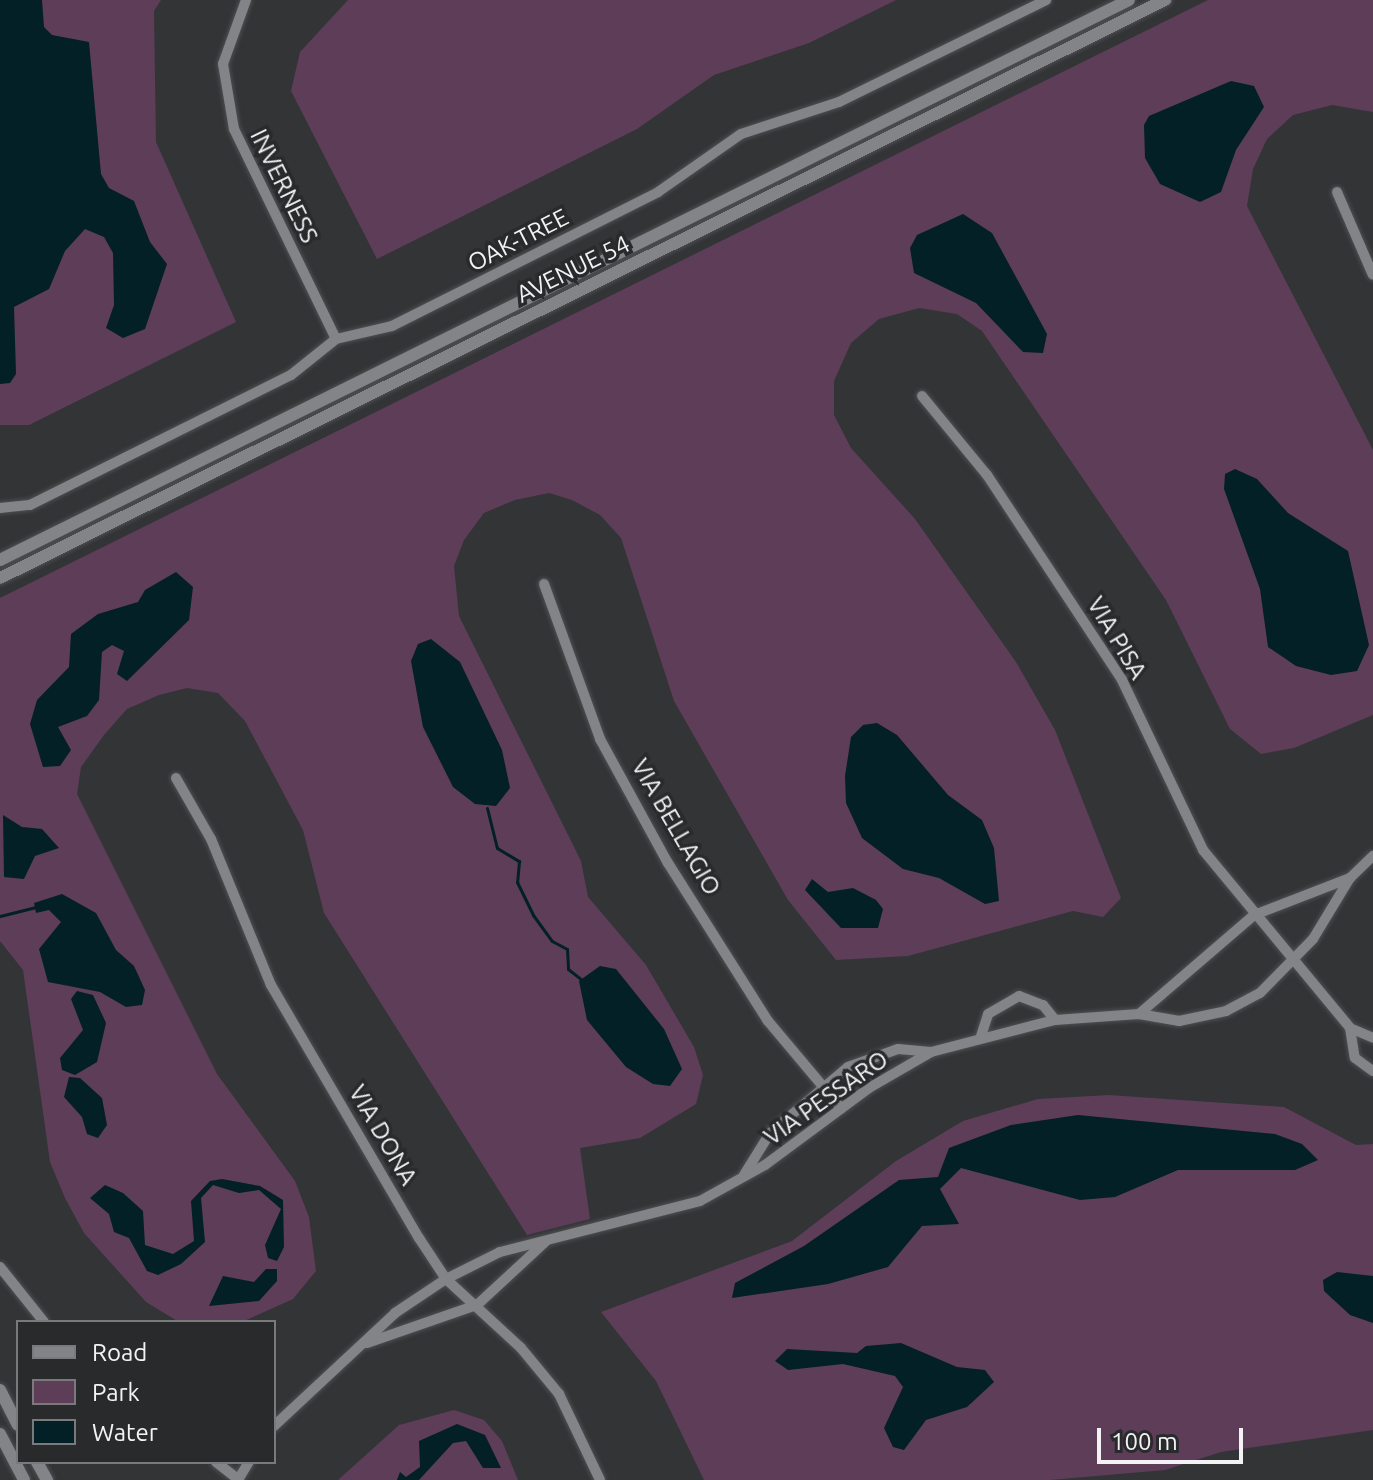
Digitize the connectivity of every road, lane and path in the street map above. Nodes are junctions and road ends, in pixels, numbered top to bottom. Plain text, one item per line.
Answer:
1 (246, 0) edge
2 (1046, 0) edge
3 (1129, 0) edge
4 (1165, 0) edge
5 (1337, 192) dead end
6 (1373, 275) edge
7 (336, 339) junction
8 (922, 396) dead end
9 (4, 508) edge
10 (0, 560) edge
11 (0, 578) edge
12 (544, 584) dead end
13 (176, 778) dead end
14 (1373, 856) edge
15 (1350, 878) junction
16 (1254, 915) junction
17 (1293, 960) junction
18 (1139, 1014) junction
19 (1055, 1020) junction
20 (1350, 1028) junction
21 (981, 1036) junction
22 (1373, 1038) edge
23 (931, 1052) junction
24 (1373, 1071) edge
25 (824, 1085) junction
26 (841, 1108) junction
27 (743, 1176) junction
28 (552, 1237) junction
29 (0, 1267) edge
30 (446, 1279) junction
31 (477, 1305) junction
32 (42, 1320) edge
33 (367, 1343) junction
34 (0, 1390) edge
35 (16, 1421) edge
36 (276, 1424) edge
37 (0, 1434) edge
38 (218, 1464) edge
39 (24, 1480) edge
40 (238, 1480) edge
41 (600, 1480) edge

1 - 7 street, INVERNESS
2 - 7 street, OAK-TREE
3 - 10 street, AVENUE 54
4 - 11 street, AVENUE 54
5 - 6 street
7 - 9 street, OAK-TREE
8 - 16 street, VIA PISA
12 - 25 street, VIA BELLAGIO
13 - 30 street, VIA DONA
14 - 15 street, VIA PESSARO
15 - 16 street, VIA PESSARO
15 - 17 street, VIA PESSARO
16 - 17 street, VIA PISA
16 - 18 street, VIA PESSARO
17 - 18 street, VIA PESSARO
17 - 20 street, VIA PISA
18 - 19 street, VIA PESSARO
19 - 21 street, VIA PESSARO
19 - 21 street
20 - 22 street
20 - 24 street
21 - 23 street, VIA PESSARO
23 - 25 street, VIA PESSARO
23 - 26 street, VIA PESSARO
25 - 26 street, VIA BELLAGIO
25 - 27 street, VIA PESSARO
26 - 27 street, VIA PESSARO
27 - 28 street, VIA PESSARO
28 - 30 street, VIA PESSARO
28 - 31 street, VIA PESSARO
29 - 32 street
30 - 31 street, VIA DONA
30 - 33 street, VIA PESSARO
31 - 33 street, VIA PESSARO
31 - 41 street, VIA DONA
33 - 36 street, VIA PESSARO
34 - 35 street
37 - 39 street
38 - 40 street

